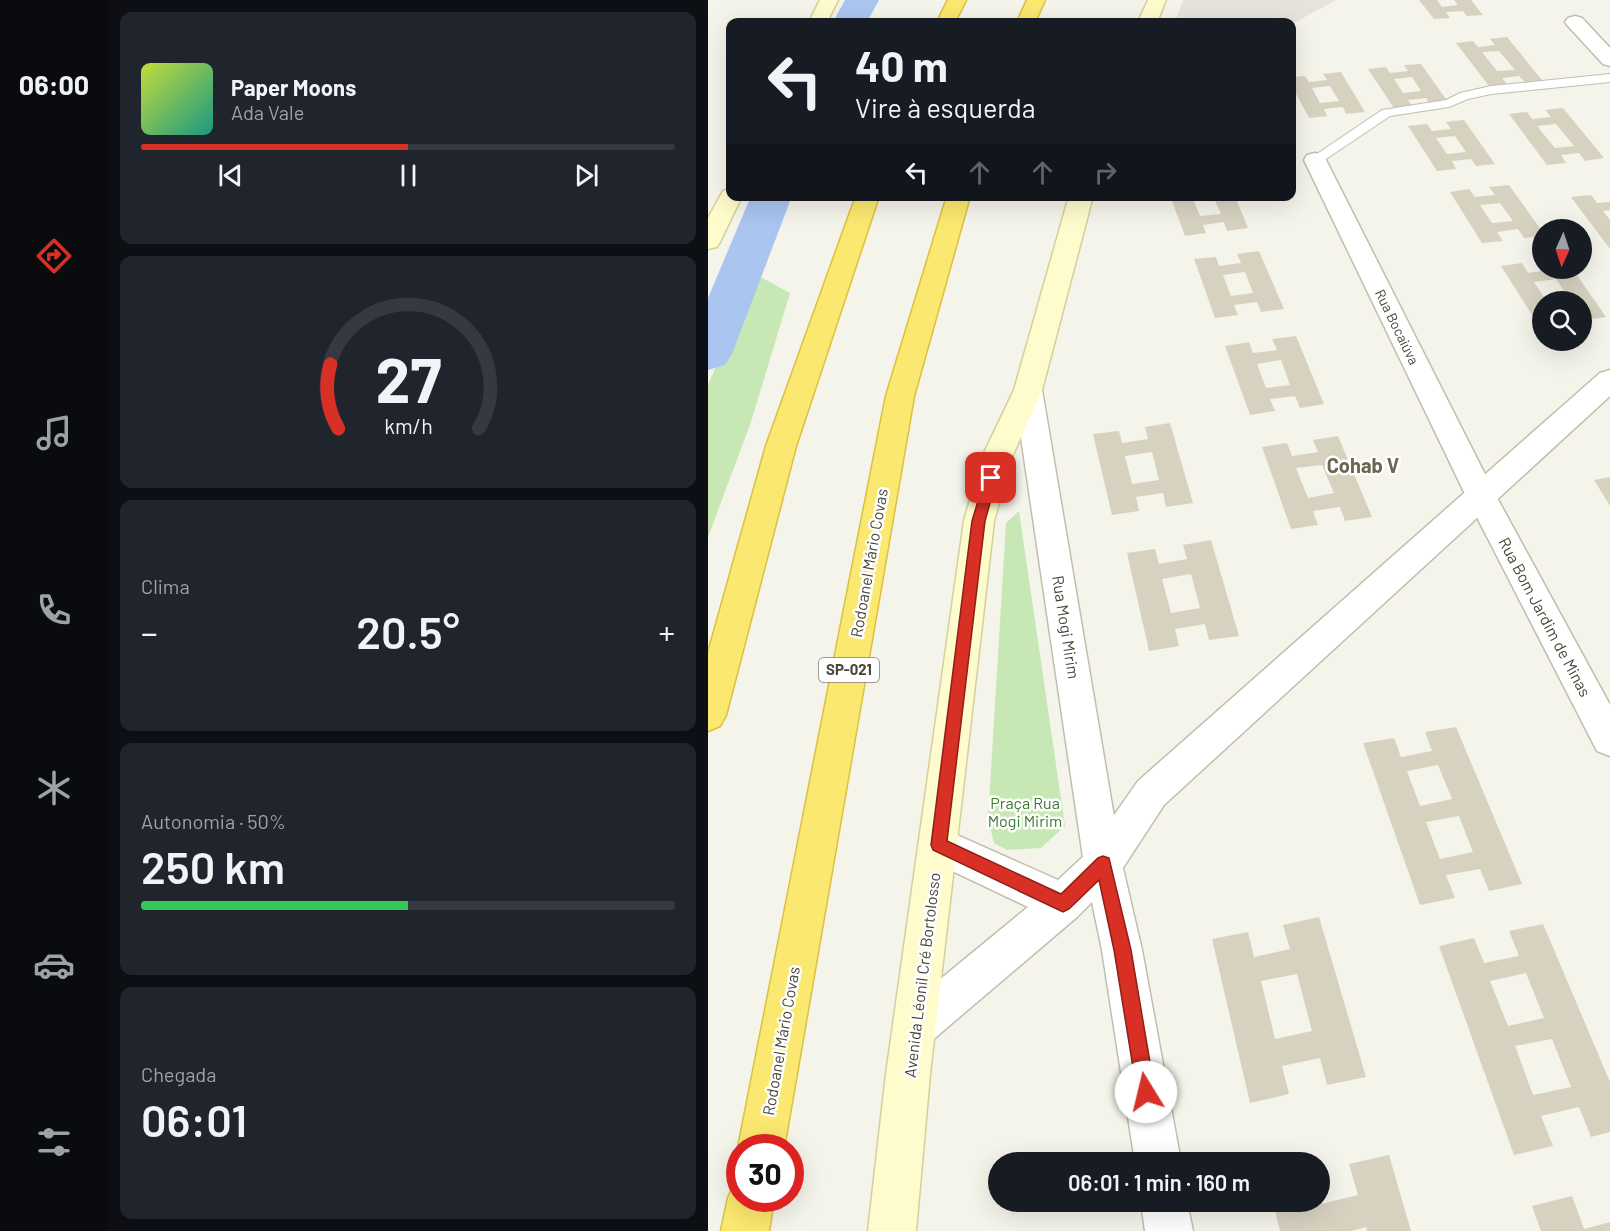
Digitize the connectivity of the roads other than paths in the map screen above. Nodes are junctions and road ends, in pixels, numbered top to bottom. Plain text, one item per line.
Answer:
1 (829, 0) edge
2 (957, 0) edge
3 (1036, 0) edge
4 (1157, 0) edge
5 (820, 18) edge
6 (948, 18) edge
7 (1028, 18) edge
8 (1150, 18) edge
9 (1575, 22) dead end
10 (1610, 60) edge
11 (1610, 78) edge
12 (1315, 160) joint
13 (728, 201) edge
14 (866, 201) edge
15 (958, 201) edge
16 (1080, 201) edge
17 (708, 242) edge
18 (1610, 380) edge
19 (1028, 390) junction
20 (1480, 494) junction
21 (708, 715) edge
22 (1610, 740) edge
23 (939, 845) junction
24 (1103, 864) junction
25 (1063, 903) junction
26 (914, 1028) junction
27 (764, 1134) edge
28 (1156, 1152) edge
29 (749, 1212) edge
30 (1166, 1212) edge
31 (746, 1231) edge
32 (892, 1231) edge
33 (1169, 1231) edge

1 - 5 main road
2 - 6 highway
3 - 7 highway
4 - 8 main road
9 - 10 street
11 - 12 lane
12 - 20 street, Rua Bocaiúva
13 - 17 main road
14 - 21 highway
15 - 27 highway, Rodoanel Mário Covas / SP-021
16 - 19 main road, Avenida Léonil Cré Bortolosso
18 - 20 street
19 - 23 main road, Avenida Léonil Cré Bortolosso
19 - 24 street, Rua Mogi Mirim
20 - 22 street, Rua Bom Jardim de Minas
20 - 24 street
23 - 25 street
23 - 26 main road, Avenida Léonil Cré Bortolosso
24 - 25 street
24 - 28 street, Rua Mogi Mirim
25 - 26 street
26 - 32 main road, Avenida Léonil Cré Bortolosso
29 - 31 highway
30 - 33 street

